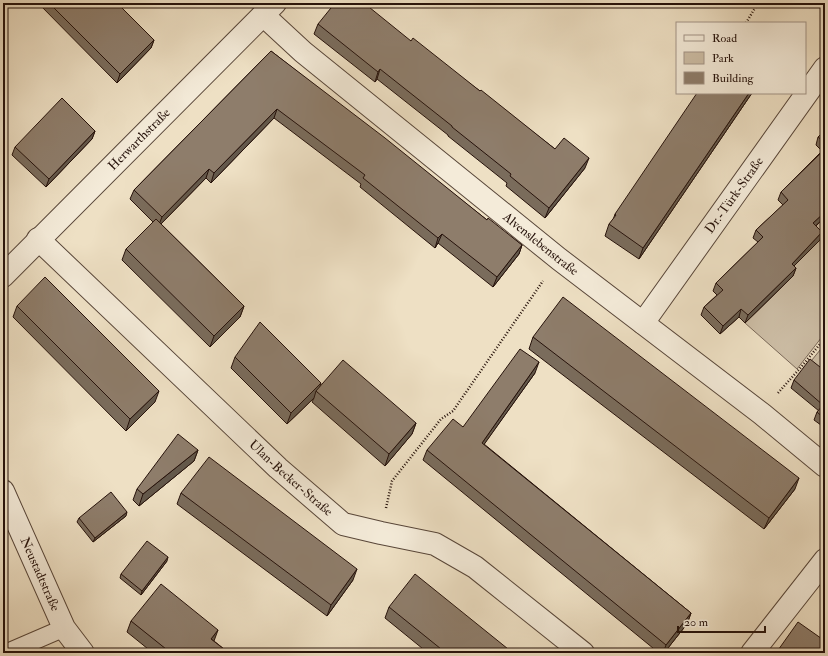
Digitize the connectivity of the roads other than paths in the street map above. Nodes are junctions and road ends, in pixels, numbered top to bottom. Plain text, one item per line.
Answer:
1 (269, 9) edge
2 (825, 68) edge
3 (38, 240) junction
4 (3, 276) edge
5 (644, 323) junction
6 (825, 466) edge
7 (3, 491) edge
8 (825, 560) edge
9 (64, 628) junction
10 (6, 653) edge
11 (82, 653) edge
12 (583, 653) edge
13 (752, 653) edge

1 - 3 street, Herwarthstraße
1 - 5 street, Alvenslebenstraße
2 - 5 street, Dr.-Türk-Straße
3 - 4 street, Herwarthstraße
3 - 12 street, Ulan-Becker-Straße
5 - 6 street, Alvenslebenstraße
7 - 9 street, Neustadtstraße
8 - 13 street
9 - 10 lane
9 - 11 street, Neustadtstraße

